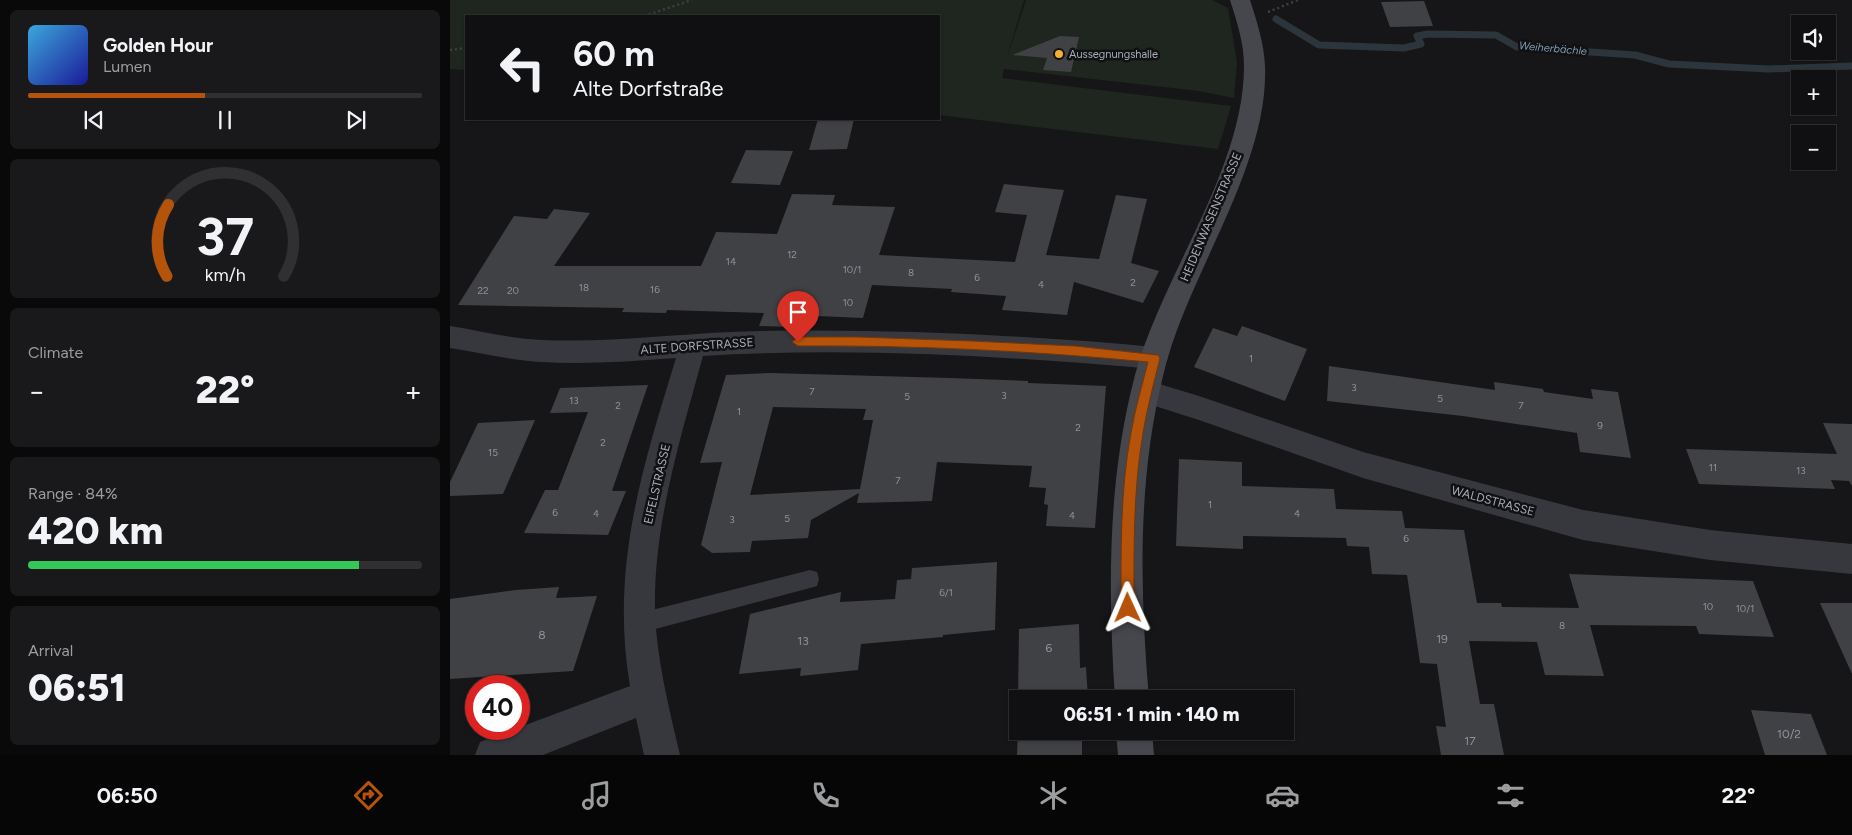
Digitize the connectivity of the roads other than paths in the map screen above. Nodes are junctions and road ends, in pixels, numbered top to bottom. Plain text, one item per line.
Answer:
1 (1240, 0) edge
2 (450, 337) edge
3 (692, 348) junction
4 (1154, 358) junction
5 (1146, 392) junction
6 (1852, 559) edge
7 (810, 579) dead end
8 (640, 623) junction
9 (1132, 690) edge
10 (649, 696) junction
11 (1135, 740) edge
12 (493, 755) edge
13 (662, 755) edge
14 (1136, 755) edge

1 - 4 street, HEIDENWASENSTRASSE
2 - 3 street, ALTE DORFSTRASSE
3 - 4 street, ALTE DORFSTRASSE
3 - 8 street, EIFELSTRASSE
4 - 5 street, HEIDENWASENSTRASSE
5 - 6 street, WALDSTRASSE
5 - 9 street, HEIDENWASENSTRASSE
7 - 8 lane
8 - 10 street, EIFELSTRASSE
10 - 12 street
10 - 13 street, EIFELSTRASSE
11 - 14 street

